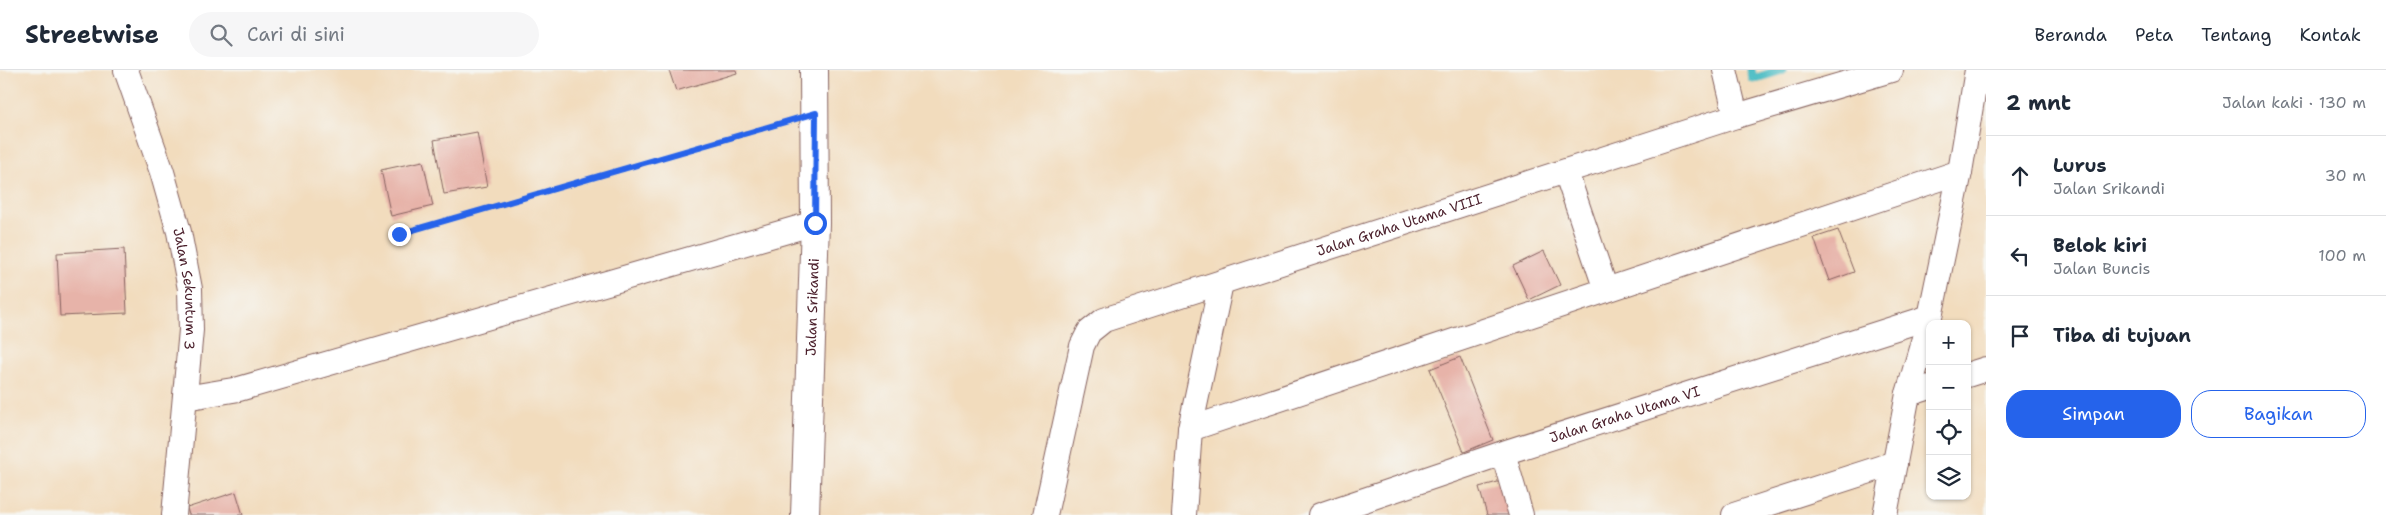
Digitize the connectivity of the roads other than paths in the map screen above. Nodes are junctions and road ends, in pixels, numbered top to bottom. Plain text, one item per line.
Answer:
1 (126, 70) edge
2 (814, 70) edge
3 (1725, 70) edge
4 (1891, 70) edge
5 (1977, 70) edge
6 (1736, 116) junction
7 (1566, 172) junction
8 (1960, 172) junction
9 (815, 223) junction
10 (1221, 283) junction
11 (1606, 290) junction
12 (1930, 317) junction
13 (1986, 369) edge
14 (1971, 374) edge
15 (1919, 390) edge
16 (186, 398) junction
17 (1190, 429) junction
18 (1503, 453) junction
19 (1894, 463) junction
20 (174, 515) edge
21 (805, 515) edge
22 (1045, 515) edge
23 (1184, 515) edge
24 (1320, 515) edge
25 (1521, 515) edge
26 (1734, 515) edge
27 (1885, 515) edge

1 - 16 street, Jalan Sekuntum 3
2 - 9 main road, Jalan Srikandi
3 - 6 street
4 - 6 street, Jalan Graha Utama VIII
5 - 8 street
6 - 7 street, Jalan Graha Utama VIII
7 - 10 street, Jalan Graha Utama VIII
7 - 11 street
8 - 11 street
8 - 12 street
9 - 16 street
9 - 21 main road, Jalan Srikandi
10 - 17 street
10 - 22 street, Jalan Graha Utama VIII
11 - 17 street
12 - 15 street
12 - 18 street, Jalan Graha Utama VI
13 - 14 street
15 - 19 street
16 - 20 street, Jalan Sekuntum 3
17 - 23 street
18 - 24 street, Jalan Graha Utama VI
18 - 25 street
19 - 26 street
19 - 27 street

